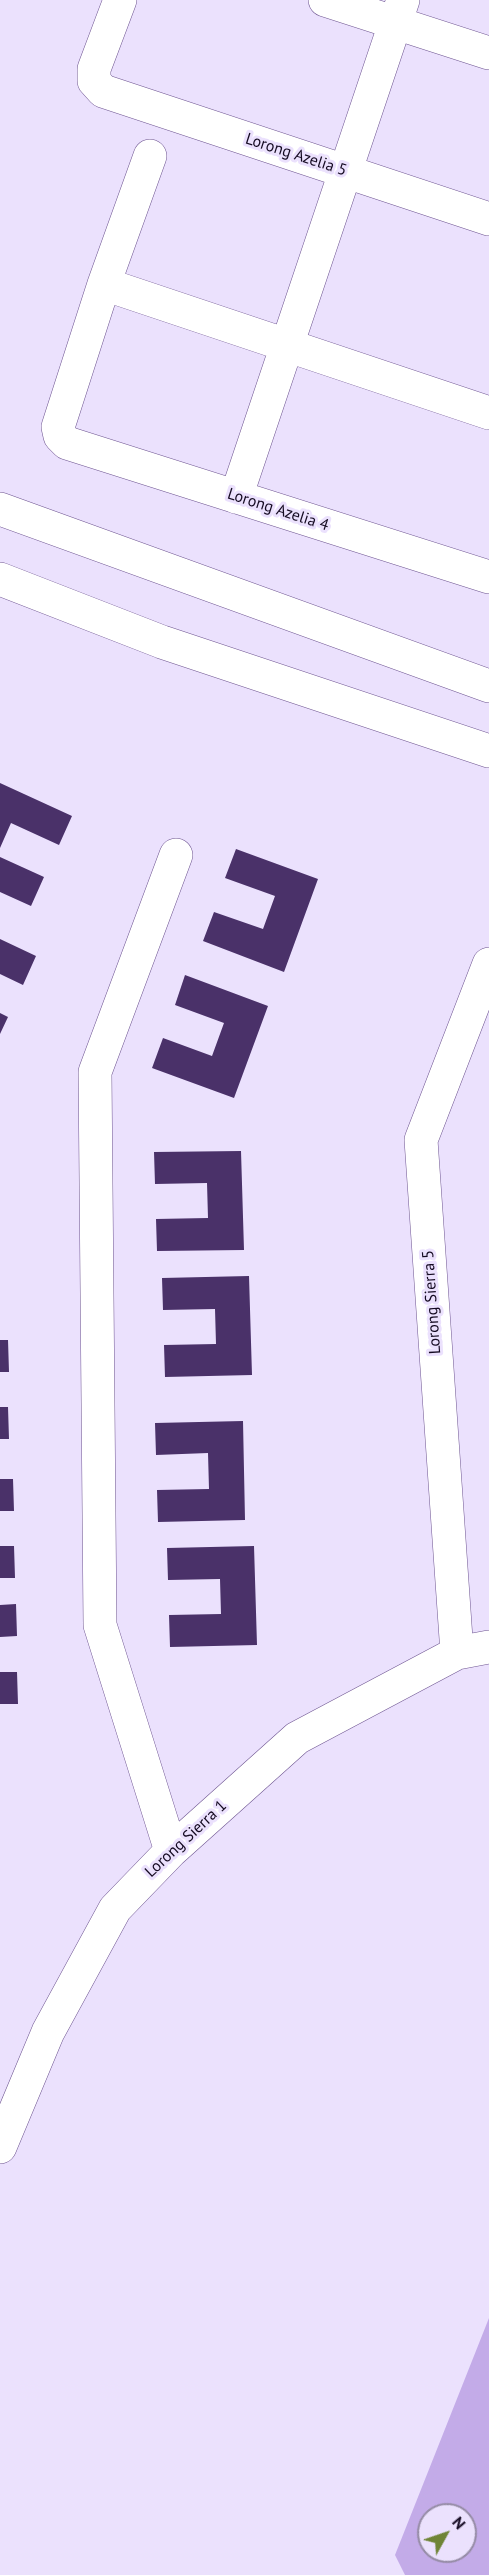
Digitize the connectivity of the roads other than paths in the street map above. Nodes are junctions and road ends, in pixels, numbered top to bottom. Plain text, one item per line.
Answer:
1 (120, 0) edge
2 (325, 0) edge
3 (399, 11) edge
4 (489, 53) edge
5 (150, 156) dead end
6 (345, 171) junction
7 (489, 219) edge
8 (104, 284) junction
9 (287, 345) junction
10 (489, 413) edge
11 (236, 497) junction
12 (0, 509) edge
13 (489, 577) edge
14 (0, 579) edge
15 (489, 686) edge
16 (489, 751) edge
17 (176, 855) dead end
18 (489, 964) edge
19 (489, 1647) edge
20 (457, 1653) junction
21 (171, 1851) junction
22 (0, 2147) edge

1 - 6 street, Lorong Azelia 5
2 - 3 street
3 - 4 street
3 - 6 street
5 - 8 street
6 - 7 street, Lorong Azelia 5
6 - 9 street
8 - 9 street
8 - 11 street, Lorong Azelia 4
9 - 10 street
9 - 11 street
11 - 13 street, Lorong Azelia 4
12 - 15 street
14 - 16 street
17 - 21 street
18 - 20 street, Lorong Sierra 5
19 - 20 street, Lorong Sierra 1
20 - 21 street, Lorong Sierra 1
21 - 22 street, Lorong Sierra 1

